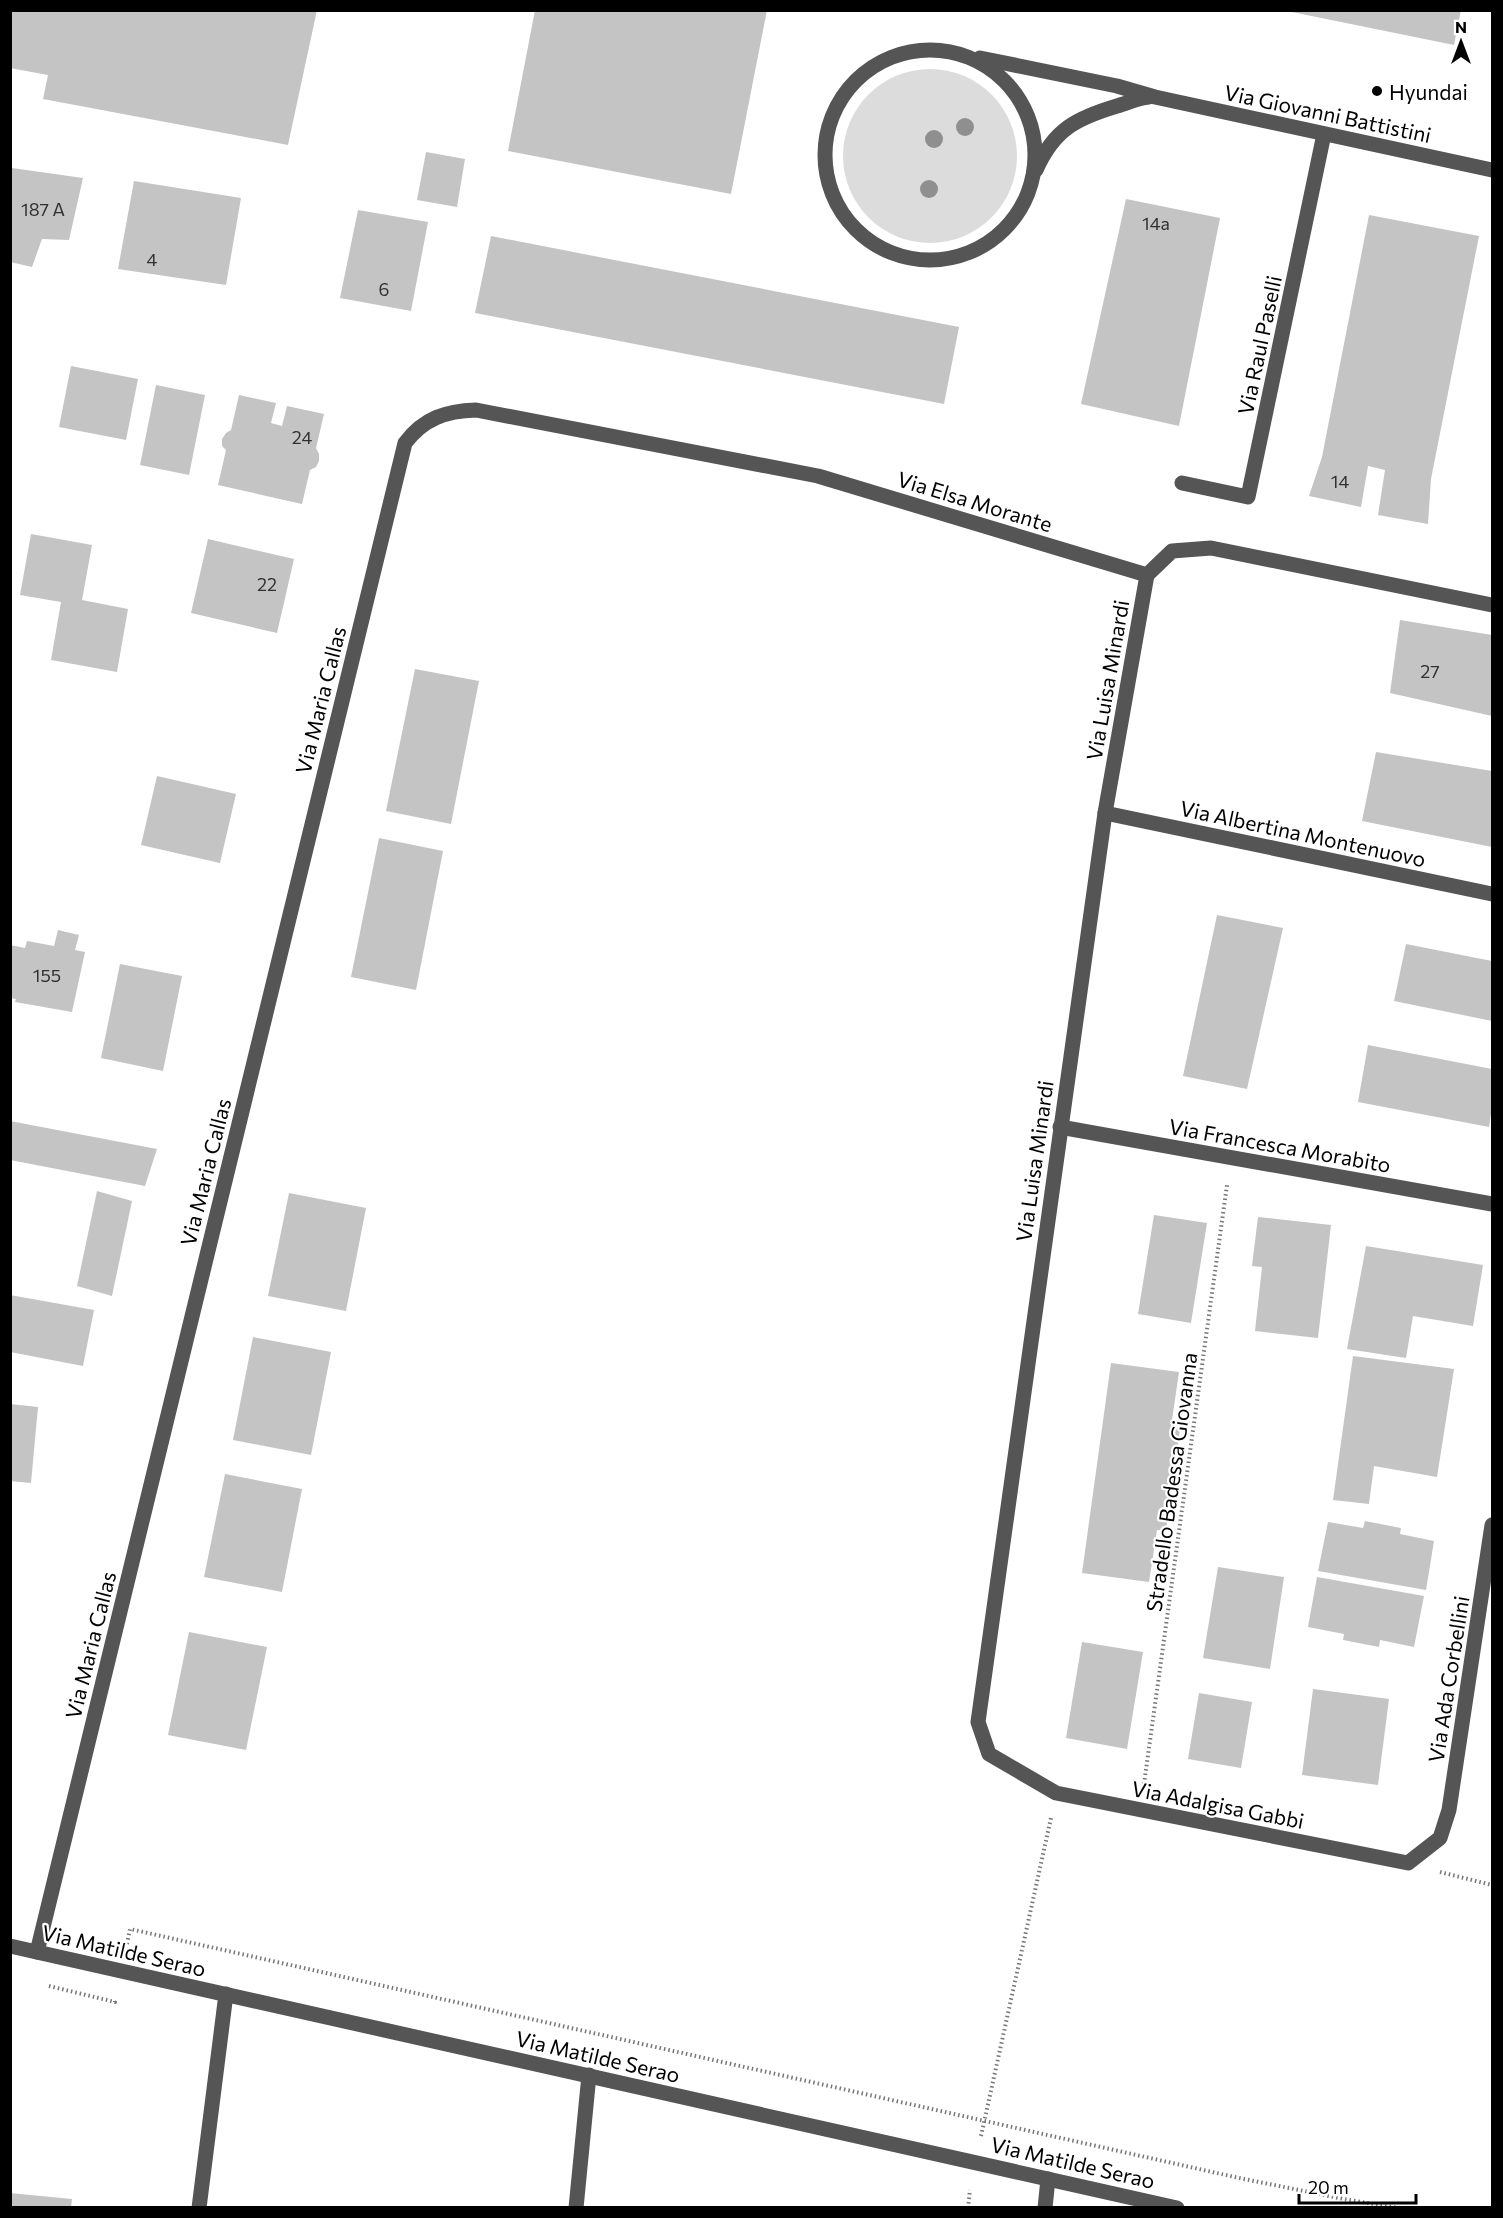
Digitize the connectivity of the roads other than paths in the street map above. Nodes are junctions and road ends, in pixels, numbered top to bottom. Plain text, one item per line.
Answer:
1 (952, 53) junction
2 (1155, 97) junction
3 (1324, 134) junction
4 (1492, 170) edge
5 (1032, 180) junction
6 (436, 417) joint
7 (1182, 483) dead end
8 (1147, 574) junction
9 (1492, 605) edge
10 (1105, 813) junction
11 (1492, 894) edge
12 (1060, 1127) junction
13 (1492, 1204) edge
14 (1492, 1525) edge
15 (989, 1754) joint
16 (1440, 1838) joint
17 (10, 1946) edge
18 (37, 1952) junction
19 (226, 1994) junction
20 (590, 2075) junction
21 (1048, 2179) junction
22 (199, 2208) edge
23 (576, 2208) edge
24 (1045, 2208) edge
25 (1177, 2208) edge

1 - 2 street, Via Giovanni Battistini
1 - 5 street, Via Giovanni Battistini
1 - 5 street, Via Giovanni Battistini
2 - 3 street, Via Giovanni Battistini
2 - 5 street, Via Giovanni Battistini
3 - 4 street, Via Giovanni Battistini
3 - 7 street, Via Raul Paselli
6 - 8 street, Via Elsa Morante
6 - 18 street, Via Maria Callas
8 - 9 street
8 - 10 street, Via Luisa Minardi
10 - 11 street, Via Albertina Montenuovo
10 - 12 street, Via Luisa Minardi
12 - 13 street, Via Francesca Morabito
12 - 15 street, Via Luisa Minardi
14 - 16 street, Via Ada Corbellini
15 - 16 street, Via Adalgisa Gabbi
17 - 18 street, Via Matilde Serao
18 - 19 street, Via Matilde Serao
19 - 20 street, Via Matilde Serao
19 - 22 street
20 - 21 street, Via Matilde Serao
20 - 23 street
21 - 24 street
21 - 25 street, Via Matilde Serao

